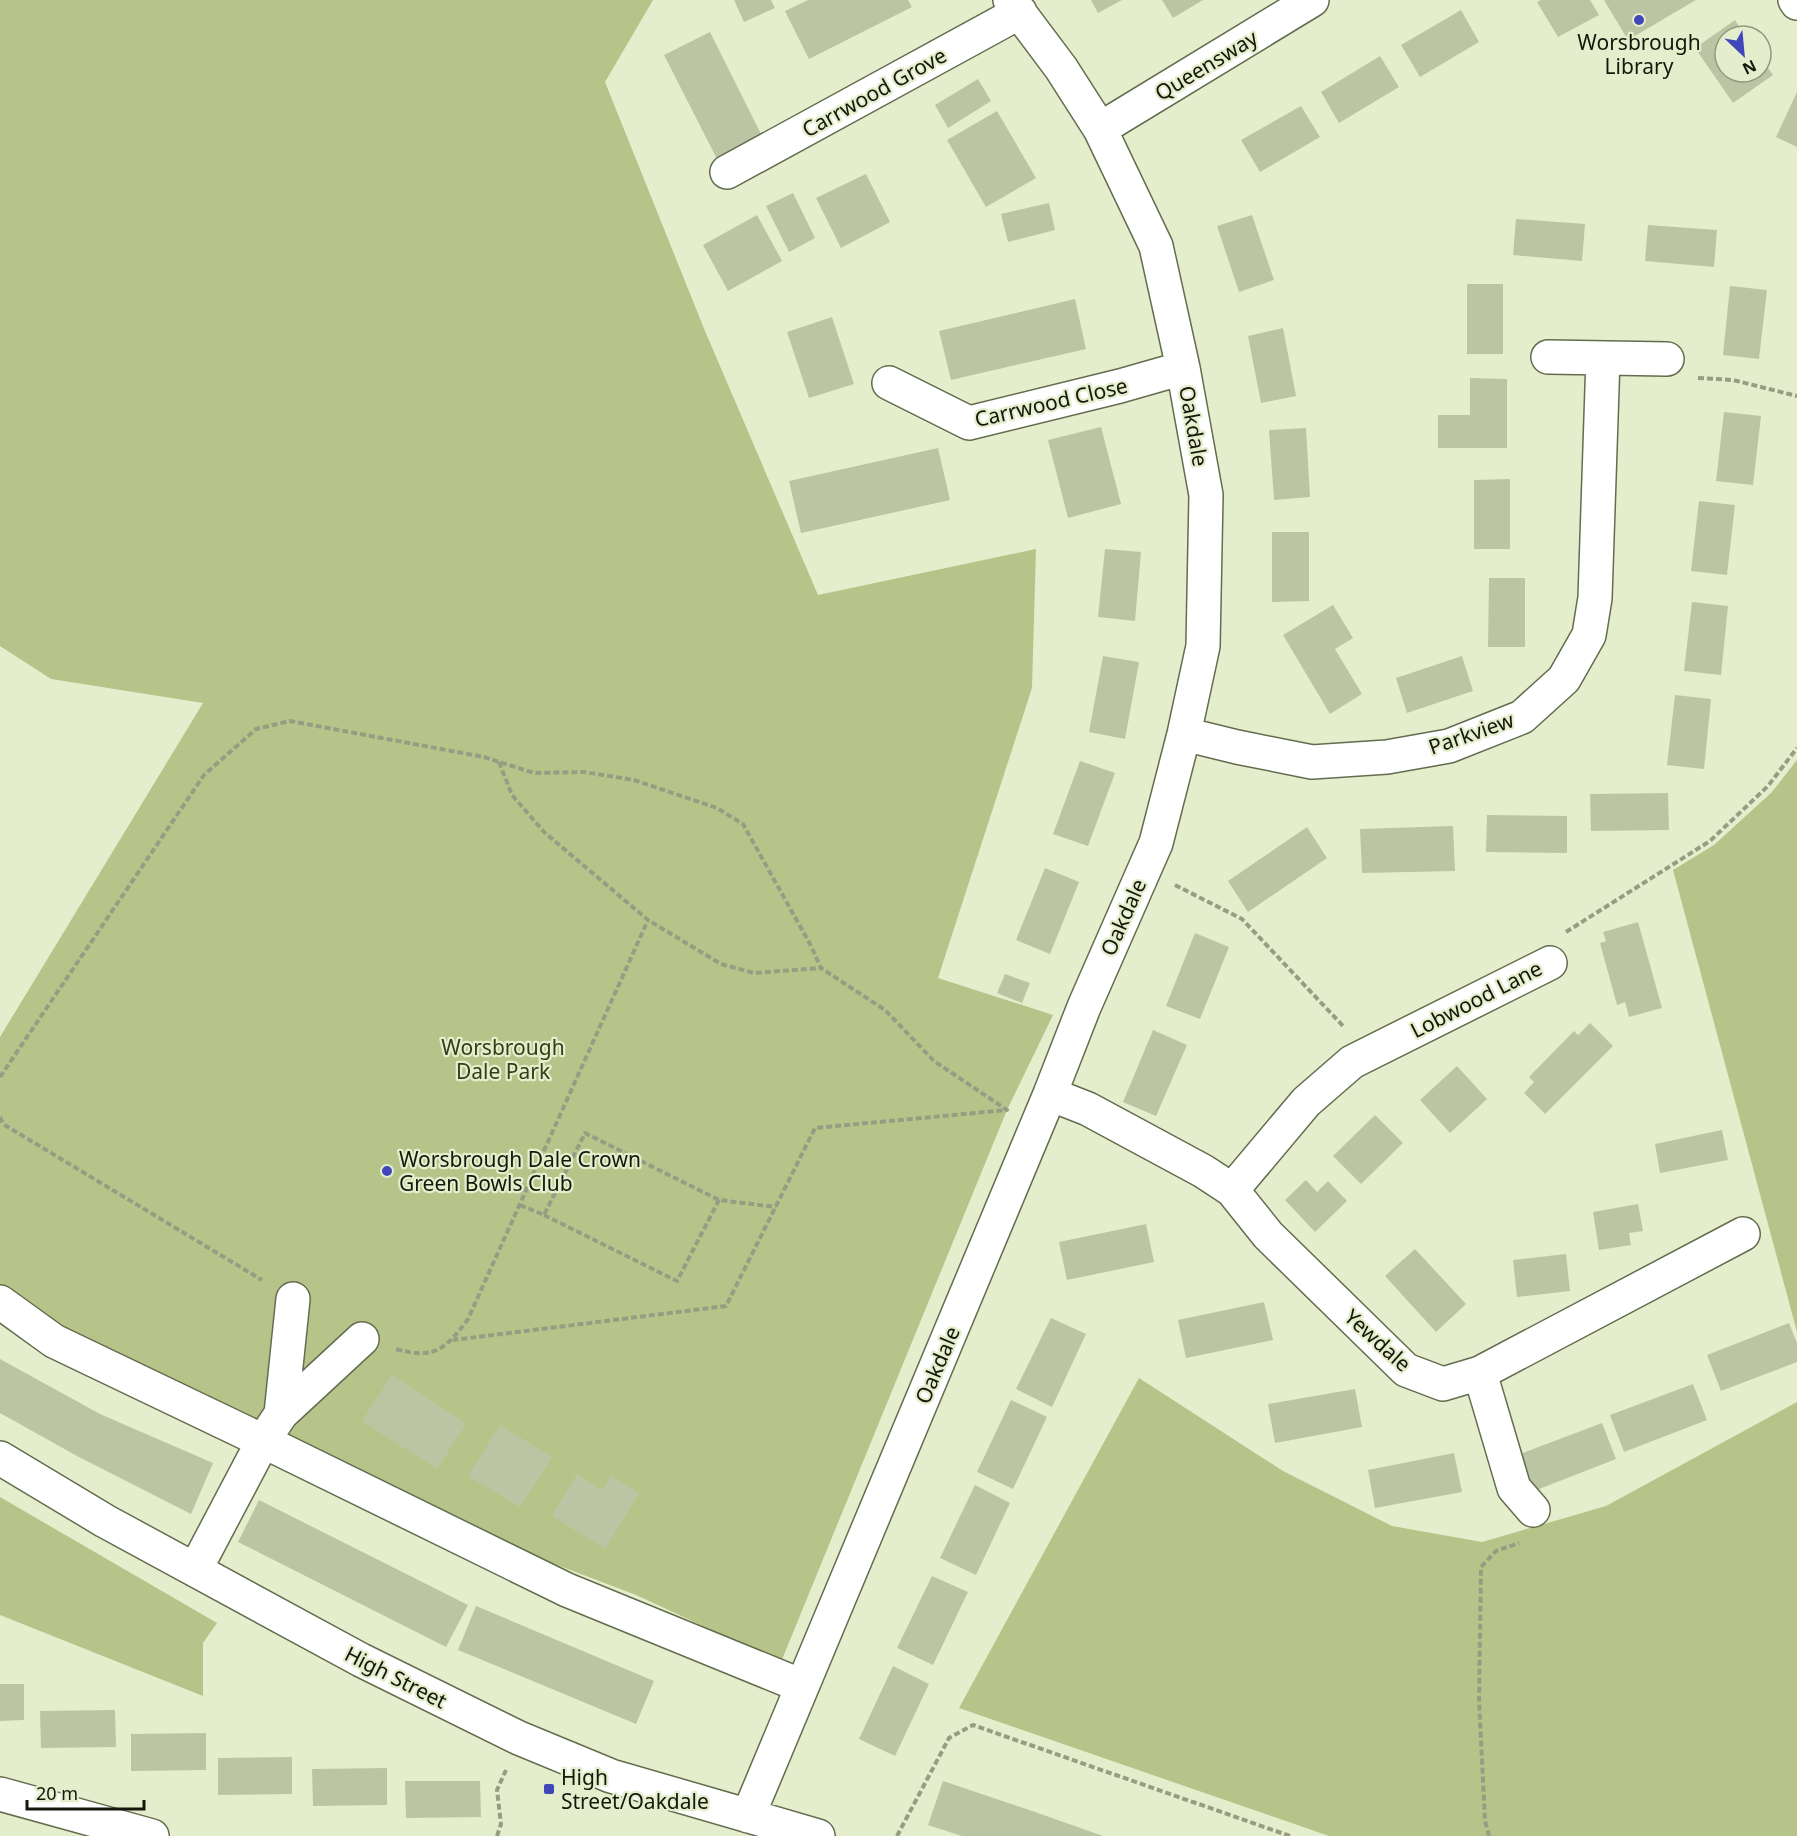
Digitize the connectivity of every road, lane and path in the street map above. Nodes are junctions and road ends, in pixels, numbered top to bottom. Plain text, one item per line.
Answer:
1 (1312, 0) edge
2 (1016, 6) edge
3 (1100, 129) junction
4 (727, 172) dead end
5 (1548, 357) dead end
6 (1604, 358) junction
7 (1667, 359) joint
8 (1183, 368) junction
9 (889, 383) dead end
10 (1797, 396) edge
11 (1184, 734) junction
12 (1797, 748) edge
13 (499, 762) junction
14 (1144, 870) junction
15 (648, 920) junction
16 (1550, 963) joint
17 (821, 968) junction
18 (1370, 1053) junction
19 (0, 1077) edge
20 (1050, 1094) junction
21 (0, 1117) edge
22 (1232, 1190) junction
23 (719, 1200) junction
24 (520, 1205) junction
25 (776, 1208) junction
26 (544, 1215) junction
27 (1743, 1234) dead end
28 (293, 1299) joint
29 (0, 1302) edge
30 (362, 1339) joint
31 (453, 1340) junction
32 (1480, 1373) junction
33 (272, 1428) junction
34 (0, 1458) edge
35 (1533, 1509) dead end
36 (1530, 1542) dead end
37 (195, 1570) junction
38 (802, 1686) junction
39 (519, 1738) junction
40 (0, 1794) edge
41 (748, 1816) junction
42 (152, 1836) edge
43 (497, 1836) edge
44 (818, 1836) edge
45 (897, 1836) edge
46 (1290, 1836) edge
47 (1489, 1836) edge

1 - 3 street, Queensway
2 - 3 street, Oakdale
2 - 4 street, Carrwood Grove
3 - 8 street, Oakdale
5 - 6 street
6 - 7 street
6 - 11 street, Parkview
7 - 10 path
8 - 9 street, Carrwood Close
8 - 11 street, Oakdale
11 - 14 street, Oakdale
12 - 16 path, Lobwood Lane
13 - 15 path
13 - 17 path
13 - 19 path
14 - 18 path
14 - 20 street, Oakdale
15 - 17 path
15 - 24 path
16 - 18 street, Lobwood Lane
17 - 25 path
18 - 22 street, Lobwood Lane
20 - 22 street, Yewdale
20 - 38 street, Oakdale
21 - 28 path
22 - 32 street, Yewdale
23 - 25 path
23 - 26 path
23 - 26 path
24 - 26 path
24 - 31 path
25 - 31 path
27 - 32 street, Yewdale
28 - 33 street
29 - 33 street
30 - 31 path
30 - 33 street
32 - 35 street
33 - 37 street
33 - 38 street
34 - 37 street, High Street
36 - 47 path
37 - 39 street, High Street
38 - 41 street, Oakdale
39 - 41 street, High Street
39 - 43 path
40 - 42 street
41 - 44 street, High Street
45 - 46 path

